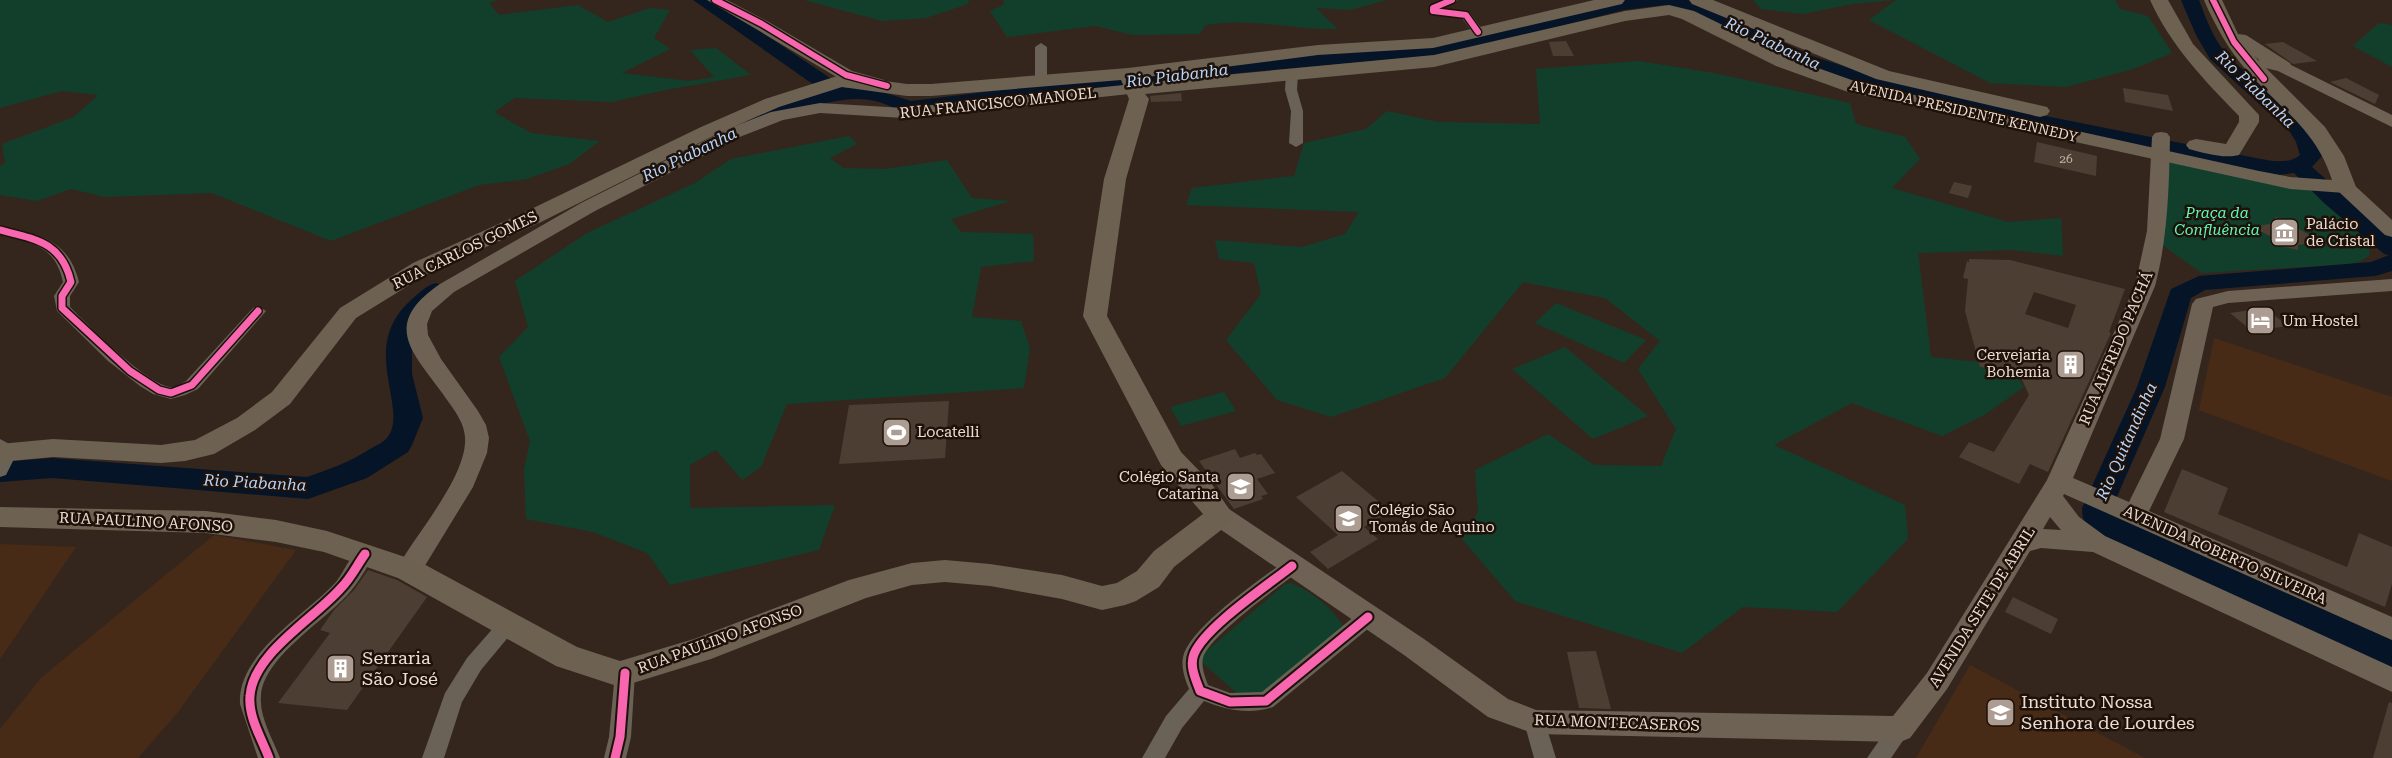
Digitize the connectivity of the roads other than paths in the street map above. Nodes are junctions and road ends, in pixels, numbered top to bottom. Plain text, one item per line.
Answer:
1 (715, 0) edge
2 (1452, 0) edge
3 (1616, 0) edge
4 (1698, 0) edge
5 (2159, 0) edge
6 (2212, 0) edge
7 (1686, 6) edge
8 (2222, 23) junction
9 (1478, 32) junction
10 (1041, 47) dead end
11 (2249, 63) junction
12 (2199, 64) junction
13 (2283, 67) junction
14 (1292, 74) junction
15 (843, 78) junction
16 (2264, 79) junction
17 (1041, 81) junction
18 (2313, 81) junction
19 (1130, 82) junction
20 (2392, 122) edge
21 (715, 135) junction
22 (1296, 143) dead end
23 (2161, 146) junction
24 (2339, 187) junction
25 (0, 230) edge
26 (2392, 231) edge
27 (2392, 285) edge
28 (258, 311) dead end
29 (2, 455) edge
30 (2062, 490) junction
31 (2131, 513) junction
32 (1220, 516) junction
33 (0, 517) edge
34 (2096, 543) junction
35 (2022, 544) junction
36 (365, 554) junction
37 (1292, 566) junction
38 (409, 570) junction
39 (1368, 617) junction
40 (509, 624) junction
41 (2392, 629) edge
42 (625, 674) junction
43 (2392, 680) edge
44 (1200, 691) junction
45 (1535, 722) junction
46 (1900, 729) junction
47 (268, 758) edge
48 (433, 758) edge
49 (615, 758) edge
50 (1153, 758) edge
51 (1545, 758) edge
52 (1878, 758) edge

1 - 15 main road
2 - 9 street
3 - 9 main road, AVENIDA PRESIDENTE KENNEDY
4 - 23 main road, AVENIDA PRESIDENTE KENNEDY
5 - 12 main road
6 - 8 main road
7 - 14 main road, AVENIDA PRESIDENTE KENNEDY
7 - 23 main road, AVENIDA PRESIDENTE KENNEDY
8 - 11 main road
8 - 13 main road
9 - 19 main road, AVENIDA PRESIDENTE KENNEDY
10 - 17 street
11 - 12 main road
11 - 13 main road
11 - 16 main road
12 - 23 main road, AVENIDA PRESIDENTE KENNEDY
13 - 18 main road
14 - 19 main road, AVENIDA PRESIDENTE KENNEDY
14 - 22 street
15 - 17 main road, AVENIDA PRESIDENTE KENNEDY
15 - 21 main road, RUA CARLOS GOMES
16 - 18 main road
16 - 24 main road
17 - 19 main road, AVENIDA PRESIDENTE KENNEDY
18 - 20 main road
19 - 21 main road, RUA FRANCISCO MANOEL
19 - 32 main road, RUA MONTECASEROS
21 - 29 main road, RUA CARLOS GOMES
21 - 38 main road, RUA FRANCISCO MANOEL
23 - 24 main road, AVENIDA PRESIDENTE KENNEDY
23 - 30 main road, RUA ALFREDO PACHÁ
24 - 26 main road
25 - 28 street
27 - 31 main road
30 - 31 main road, AVENIDA ROBERTO SILVEIRA
30 - 34 main road
30 - 35 main road, AVENIDA SETE DE ABRIL
31 - 41 main road, AVENIDA ROBERTO SILVEIRA
32 - 37 main road, RUA MONTECASEROS
32 - 42 main road, RUA PAULINO AFONSO
33 - 36 main road, RUA PAULINO AFONSO
34 - 35 main road
34 - 43 main road
35 - 46 main road, AVENIDA SETE DE ABRIL
36 - 38 main road, RUA PAULINO AFONSO
36 - 47 street
37 - 39 main road, RUA MONTECASEROS
37 - 44 street
38 - 40 main road, RUA PAULINO AFONSO
39 - 44 street
39 - 45 main road, RUA MONTECASEROS
40 - 42 main road, RUA PAULINO AFONSO
40 - 48 street
42 - 49 street
44 - 50 street
45 - 46 main road, RUA MONTECASEROS
45 - 51 street
46 - 52 street

